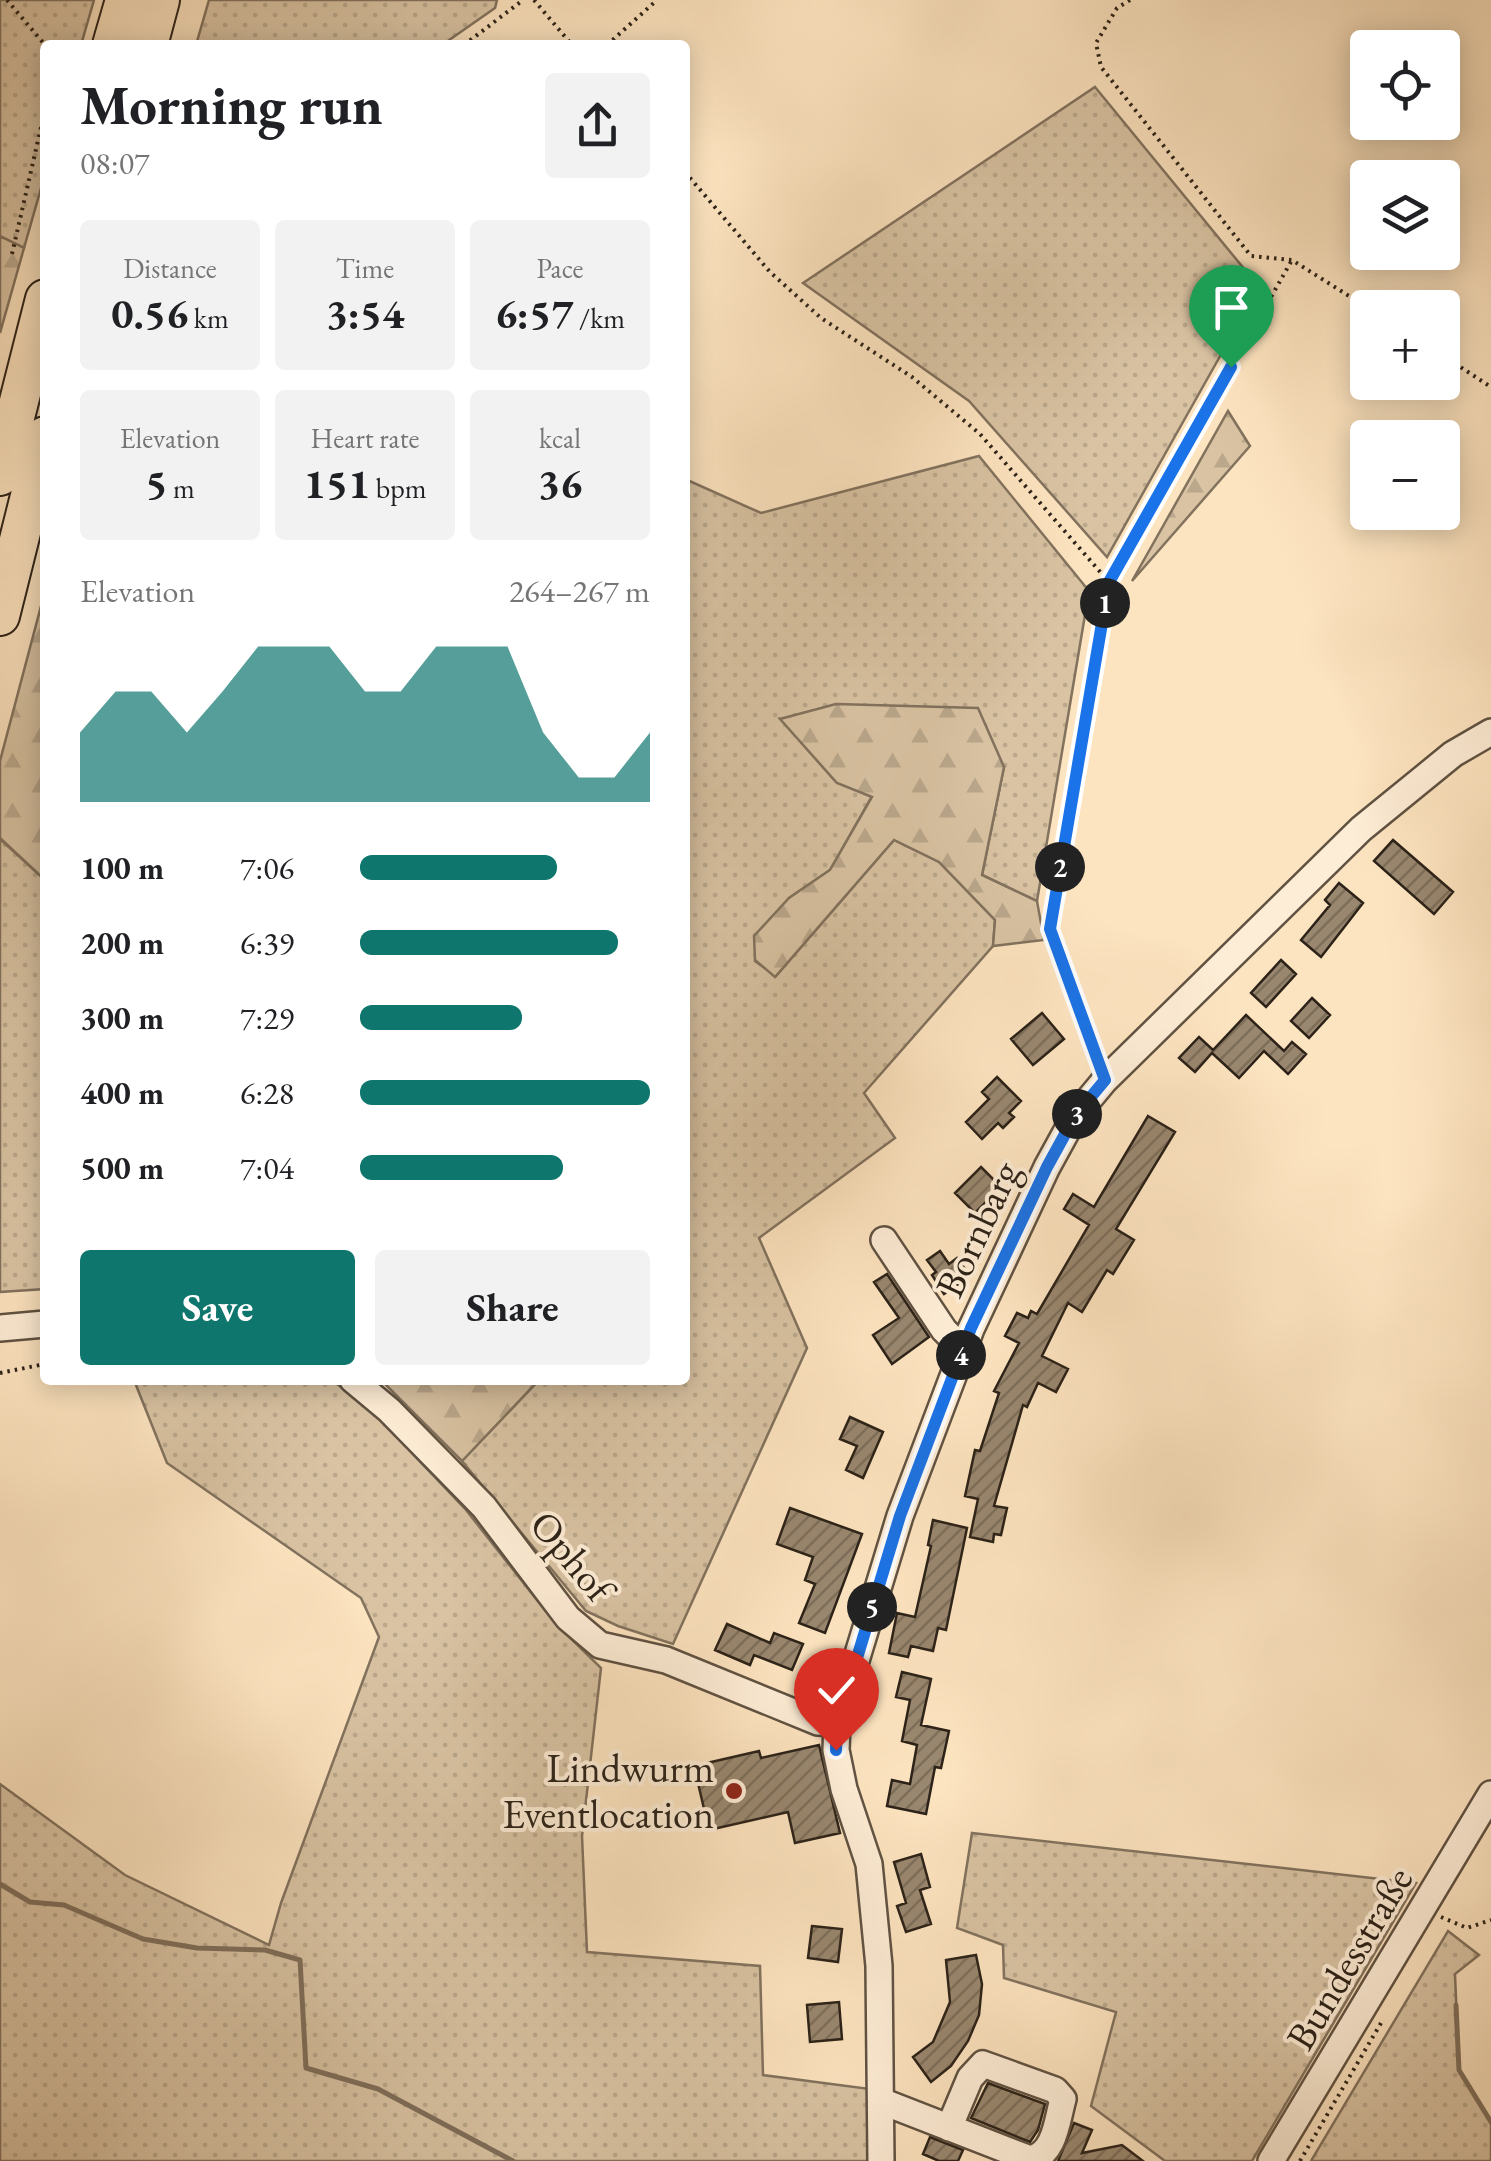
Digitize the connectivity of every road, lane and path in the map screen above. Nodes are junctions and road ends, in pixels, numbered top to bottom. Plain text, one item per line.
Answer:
1 (7, 0) edge
2 (125, 0) edge
3 (160, 0) edge
4 (523, 0) edge
5 (534, 0) edge
6 (656, 0) edge
7 (1130, 0) edge
8 (41, 40) edge
9 (113, 40) edge
10 (149, 40) edge
11 (471, 40) edge
12 (568, 40) edge
13 (612, 40) edge
14 (40, 132) edge
15 (690, 178) edge
16 (12, 254) dead end
17 (1292, 260) junction
18 (1350, 297) edge
19 (40, 319) edge
20 (1460, 367) edge
21 (1491, 387) edge
22 (40, 456) edge
23 (0, 476) edge
24 (1109, 582) junction
25 (0, 616) edge
26 (1491, 732) edge
27 (1105, 1080) junction
28 (884, 1240) dead end
29 (40, 1324) edge
30 (0, 1328) edge
31 (963, 1349) junction
32 (40, 1365) edge
33 (0, 1373) edge
34 (359, 1385) edge
35 (837, 1724) junction
36 (1491, 1794) edge
37 (1424, 1907) junction
38 (1491, 1920) edge
39 (881, 2101) junction
40 (949, 2128) junction
41 (881, 2161) edge
42 (1271, 2161) edge

1 - 8 path
2 - 9 highway
3 - 10 highway
4 - 11 path
5 - 12 path
6 - 13 path
7 - 17 path
14 - 16 path
15 - 24 path
17 - 18 path
17 - 24 path
19 - 23 highway
20 - 21 path
22 - 25 highway
24 - 27 path
26 - 27 street, Bornbarg
27 - 31 street, Bornbarg
28 - 31 street
29 - 30 street
31 - 35 street, Bornbarg
32 - 33 path
34 - 35 street, Ophof
35 - 39 street, Bornbarg
36 - 37 street, Bundesstraße
37 - 38 path
37 - 42 street, Bundesstraße
39 - 40 street
39 - 41 street, Bornbarg
40 - 40 street

